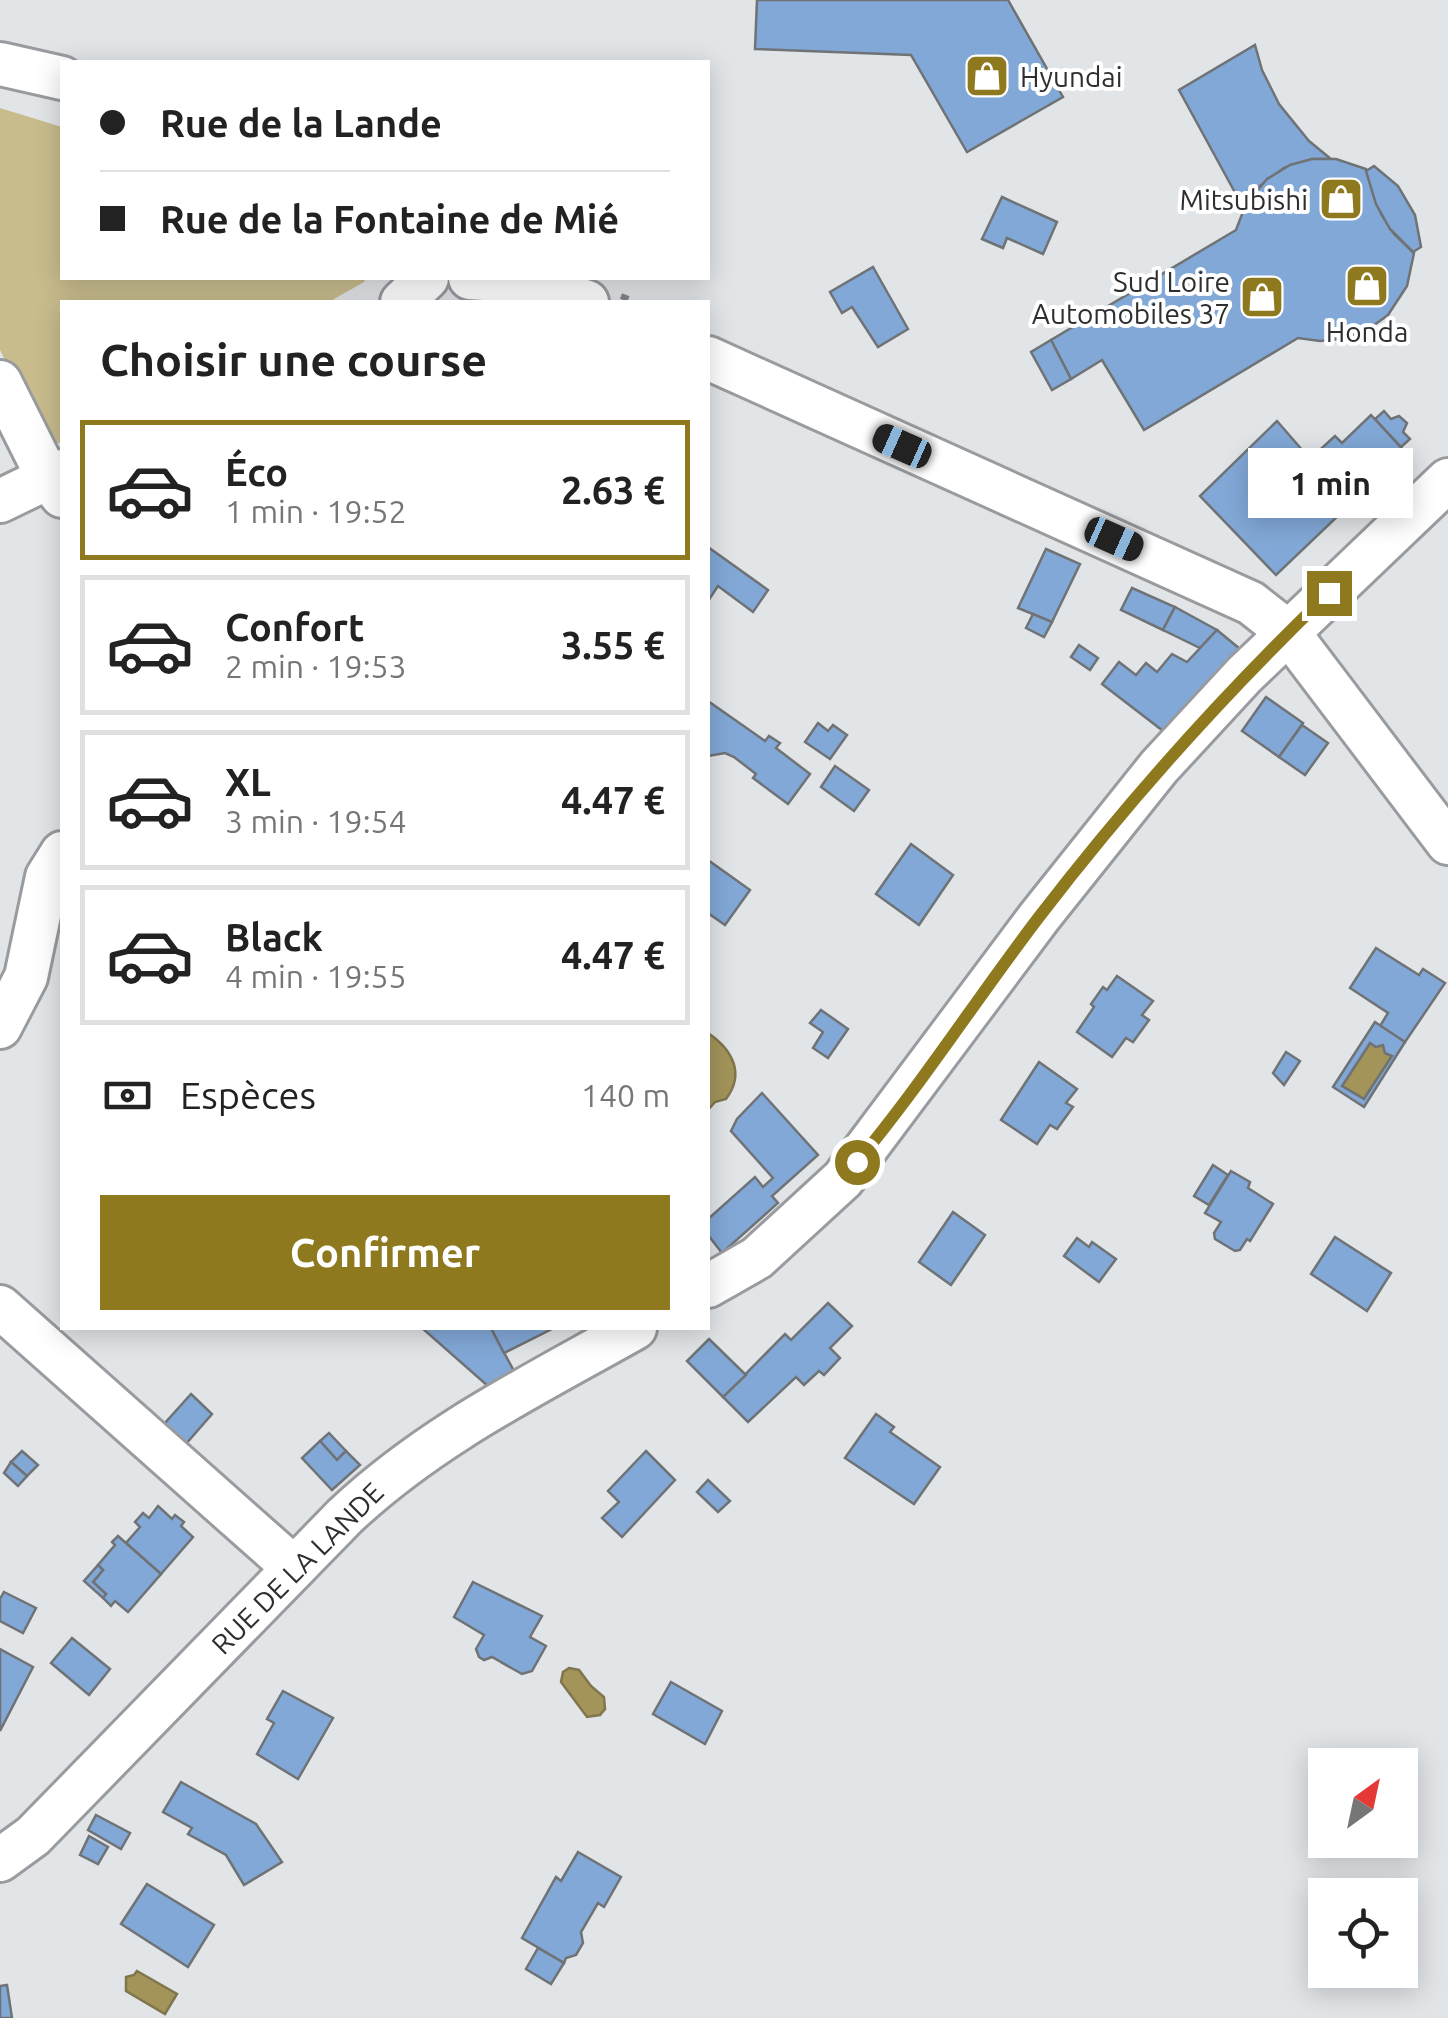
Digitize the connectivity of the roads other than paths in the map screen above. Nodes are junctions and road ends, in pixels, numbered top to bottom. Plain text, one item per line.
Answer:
1 (0, 64) edge
2 (60, 78) edge
3 (425, 280) edge
4 (499, 280) edge
5 (404, 300) edge
6 (581, 300) edge
7 (710, 359) edge
8 (0, 382) edge
9 (1448, 480) edge
10 (58, 482) edge
11 (0, 501) edge
12 (1288, 632) junction
13 (1448, 844) edge
14 (60, 856) edge
15 (0, 1027) edge
16 (713, 1273) edge
17 (0, 1307) edge
18 (631, 1330) edge
19 (294, 1568) junction
20 (0, 1860) edge

1 - 2 street
3 - 5 street
4 - 6 street
7 - 12 street
8 - 10 street
9 - 12 street
10 - 11 street
12 - 13 street
12 - 16 street
14 - 15 street
17 - 19 street
18 - 19 street, RUE DE LA LANDE
19 - 20 street, RUE DE LA LANDE

